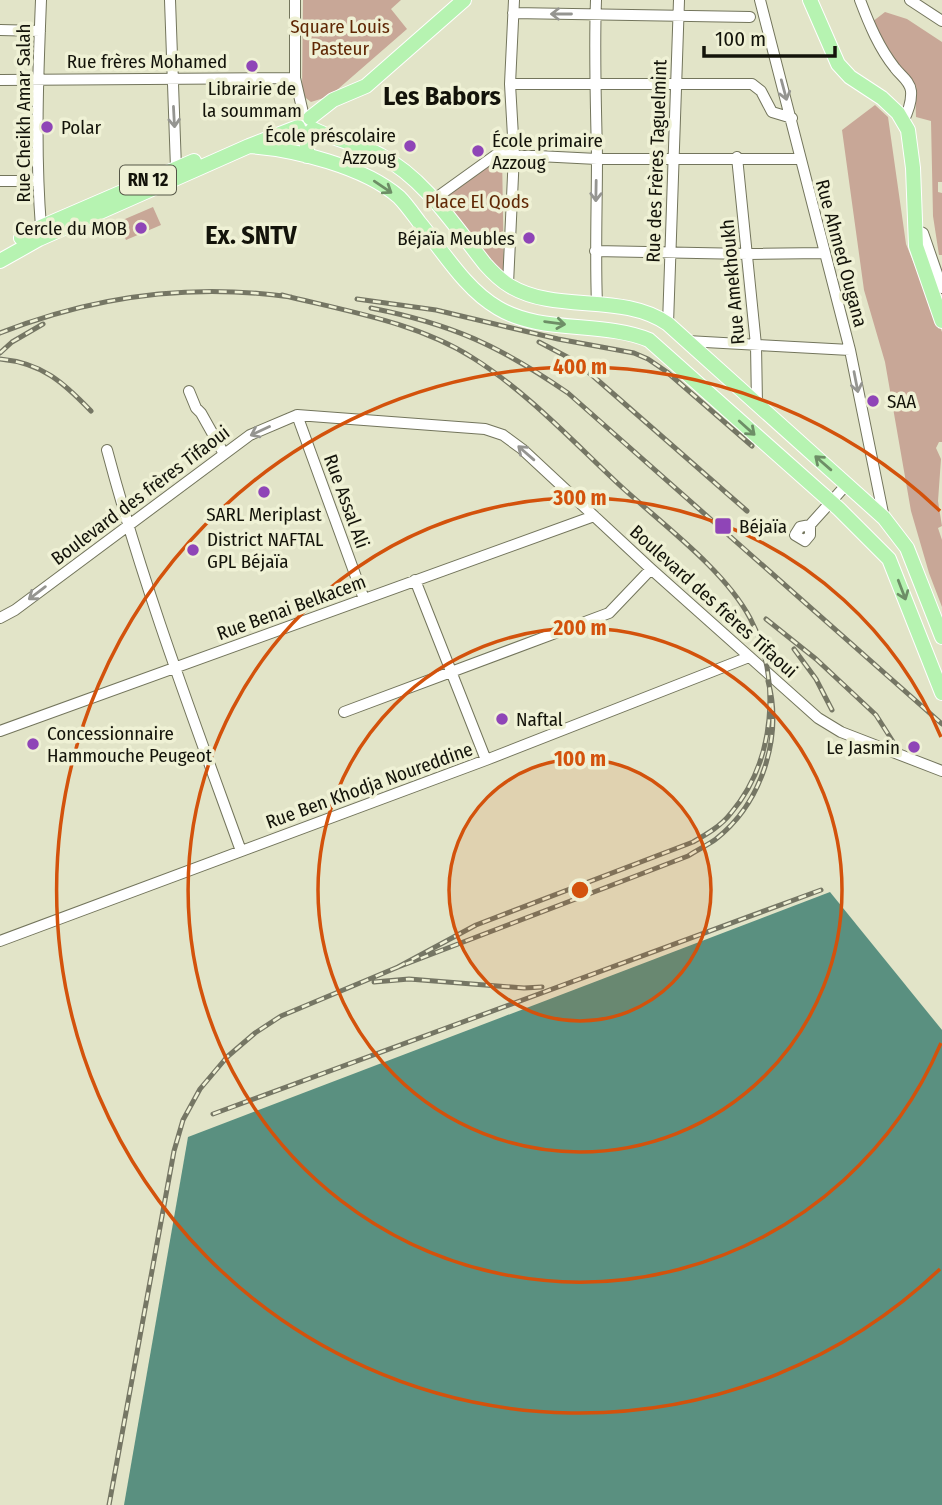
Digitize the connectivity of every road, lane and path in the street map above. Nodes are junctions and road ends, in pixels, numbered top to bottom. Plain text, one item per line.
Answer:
1 (41, 0) edge
2 (170, 0) edge
3 (295, 0) edge
4 (464, 0) edge
5 (513, 0) edge
6 (597, 0) edge
7 (679, 0) edge
8 (760, 0) edge
9 (810, 0) edge
10 (860, 0) edge
11 (910, 0) edge
12 (513, 13) junction
13 (596, 14) junction
14 (678, 16) junction
15 (750, 18) dead end
16 (942, 21) edge
17 (0, 30) edge
18 (40, 31) junction
19 (295, 78) junction
20 (38, 79) junction
21 (172, 79) junction
22 (0, 80) edge
23 (594, 83) junction
24 (676, 83) junction
25 (510, 84) junction
26 (792, 118) junction
27 (903, 122) junction
28 (305, 124) junction
29 (249, 146) junction
30 (514, 154) junction
31 (307, 156) junction
32 (737, 157) junction
33 (597, 159) junction
34 (672, 159) junction
35 (799, 159) junction
36 (176, 168) junction
37 (0, 181) edge
38 (38, 181) junction
39 (433, 200) junction
40 (41, 227) junction
41 (914, 229) junction
42 (0, 250) edge
43 (594, 251) junction
44 (671, 252) junction
45 (824, 253) junction
46 (748, 254) junction
47 (0, 261) edge
48 (508, 284) junction
49 (942, 288) edge
50 (597, 304) junction
51 (942, 321) edge
52 (668, 324) junction
53 (687, 341) junction
54 (756, 345) junction
55 (850, 350) junction
56 (189, 391) dead end
57 (757, 404) junction
58 (297, 415) junction
59 (107, 450) dead end
60 (224, 454) junction
61 (847, 484) junction
62 (831, 502) junction
63 (594, 516) junction
64 (884, 517) junction
65 (810, 525) dead end
66 (127, 526) junction
67 (651, 569) junction
68 (415, 580) junction
69 (365, 599) junction
70 (0, 618) edge
71 (942, 637) edge
72 (749, 657) junction
73 (174, 668) junction
74 (451, 671) junction
75 (942, 693) edge
76 (344, 712) dead end
77 (0, 731) edge
78 (486, 760) junction
79 (942, 771) edge
80 (241, 851) junction
81 (0, 941) edge

1 - 18 street, Rue Cheikh Amar Salah
2 - 21 street
3 - 19 street
4 - 28 main road
5 - 12 street
6 - 13 street
7 - 14 street, Rue des Frères Taguelmint
8 -> 26 street, Rue Ahmed Ougana
9 - 27 main road
10 - 27 street
11 - 16 street
13 -> 12 street
12 - 25 street
13 - 14 street
13 - 23 street
14 - 15 street
14 - 24 street, Rue des Frères Taguelmint
17 - 18 street
18 - 20 street, Rue Cheikh Amar Salah
19 - 21 street, Rue frères Mohamed
19 - 28 street
20 - 21 street, Rue frères Mohamed
20 - 22 street, Rue frères Mohamed
20 - 38 street, Rue Cheikh Amar Salah
21 -> 36 street
23 - 24 street
23 - 25 street
23 - 33 street
24 - 26 street
24 - 34 street, Rue des Frères Taguelmint
25 - 30 street
26 - 35 street, Rue Ahmed Ougana
27 - 41 main road
28 - 29 main road, RN 12
28 - 31 main road
28 - 36 main road, RN 12
28 - 39 main road
29 - 31 main road
29 - 47 main road, RN 12
30 - 33 street
30 - 39 street
30 - 48 street
31 -> 62 main road
32 - 34 street
32 - 35 street
32 - 46 street, Rue Amekhoukh
33 - 34 street
33 -> 43 street
34 - 44 street, Rue des Frères Taguelmint
35 - 45 street, Rue Ahmed Ougana
36 - 40 main road, RN 12
37 - 38 street
38 - 40 street, Rue Cheikh Amar Salah
39 - 48 main road
40 - 42 main road, RN 12
41 - 49 street
41 - 51 main road
43 - 44 street
43 - 50 street
44 - 46 street
44 - 52 street, Rue des Frères Taguelmint
45 - 46 street
45 - 55 street, Rue Ahmed Ougana
46 - 54 street, Rue Amekhoukh
48 - 50 main road
50 - 52 main road
52 - 53 main road
53 - 54 street
53 - 57 main road
54 - 55 street
54 - 57 street, Rue Amekhoukh
55 -> 64 street, Rue Ahmed Ougana
56 - 60 street
61 -> 57 main road
58 -> 60 street, Boulevard des frères Tifaoui
63 -> 58 street, Boulevard des frères Tifaoui
58 - 69 street, Rue Assal Ali
59 - 66 street
60 - 66 street, Boulevard des frères Tifaoui
61 - 62 street
61 - 64 main road
62 - 65 street
62 -> 75 main road
63 - 67 street, Boulevard des frères Tifaoui
63 - 68 street, Rue Benai Belkacem
64 - 71 main road
66 -> 70 street, Boulevard des frères Tifaoui
66 - 73 street
67 - 72 street, Boulevard des frères Tifaoui
67 - 74 street
68 - 69 street, Rue Benai Belkacem
68 - 74 street
69 - 73 street, Rue Benai Belkacem
72 - 78 street, Rue Ben Khodja Noureddine
72 - 79 street, Boulevard des frères Tifaoui
73 - 77 street, Rue Benai Belkacem
73 - 80 street
74 - 76 street
74 - 78 street
78 - 80 street, Rue Ben Khodja Noureddine
80 - 81 street, Rue Ben Khodja Noureddine

